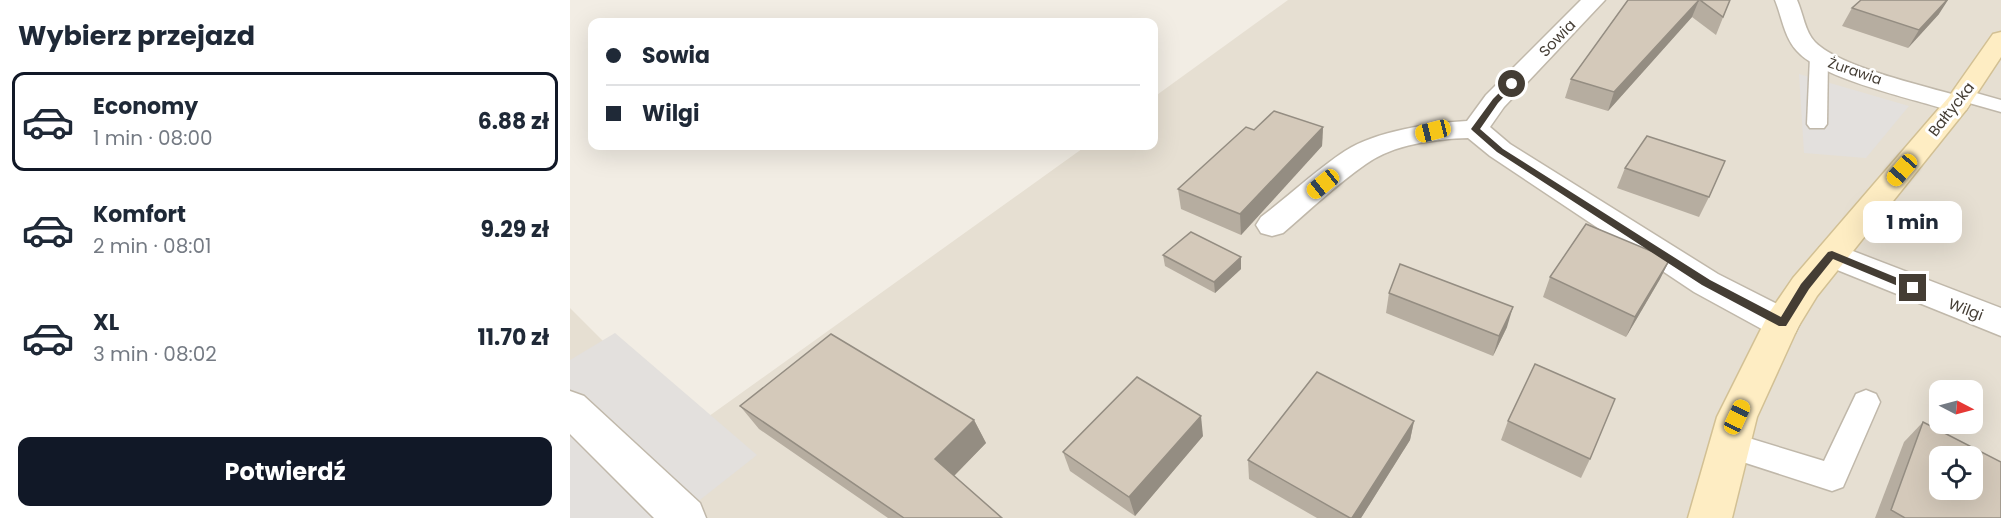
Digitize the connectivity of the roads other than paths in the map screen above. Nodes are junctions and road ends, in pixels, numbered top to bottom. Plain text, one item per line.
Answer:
1 (1594, 0) edge
2 (1786, 0) edge
3 (2001, 39) edge
4 (1818, 57) junction
5 (1960, 99) junction
6 (2001, 106) edge
7 (1818, 124) dead end
8 (1476, 129) junction
9 (1272, 225) dead end
10 (1832, 255) junction
11 (2001, 322) edge
12 (1782, 323) junction
13 (1866, 402) dead end
14 (570, 408) edge
15 (1729, 445) junction
16 (684, 518) edge
17 (1710, 518) edge

1 - 8 street, Sowia
2 - 4 street, Żurawia
3 - 5 main road, Bałtycka
4 - 5 street, Żurawia
4 - 7 lane
5 - 6 lane
5 - 10 main road, Bałtycka
8 - 9 street
8 - 12 street
10 - 11 street, Wilgi
10 - 12 main road, Bałtycka
12 - 15 main road, Bałtycka
13 - 15 lane
14 - 16 street
15 - 17 main road, Bałtycka

